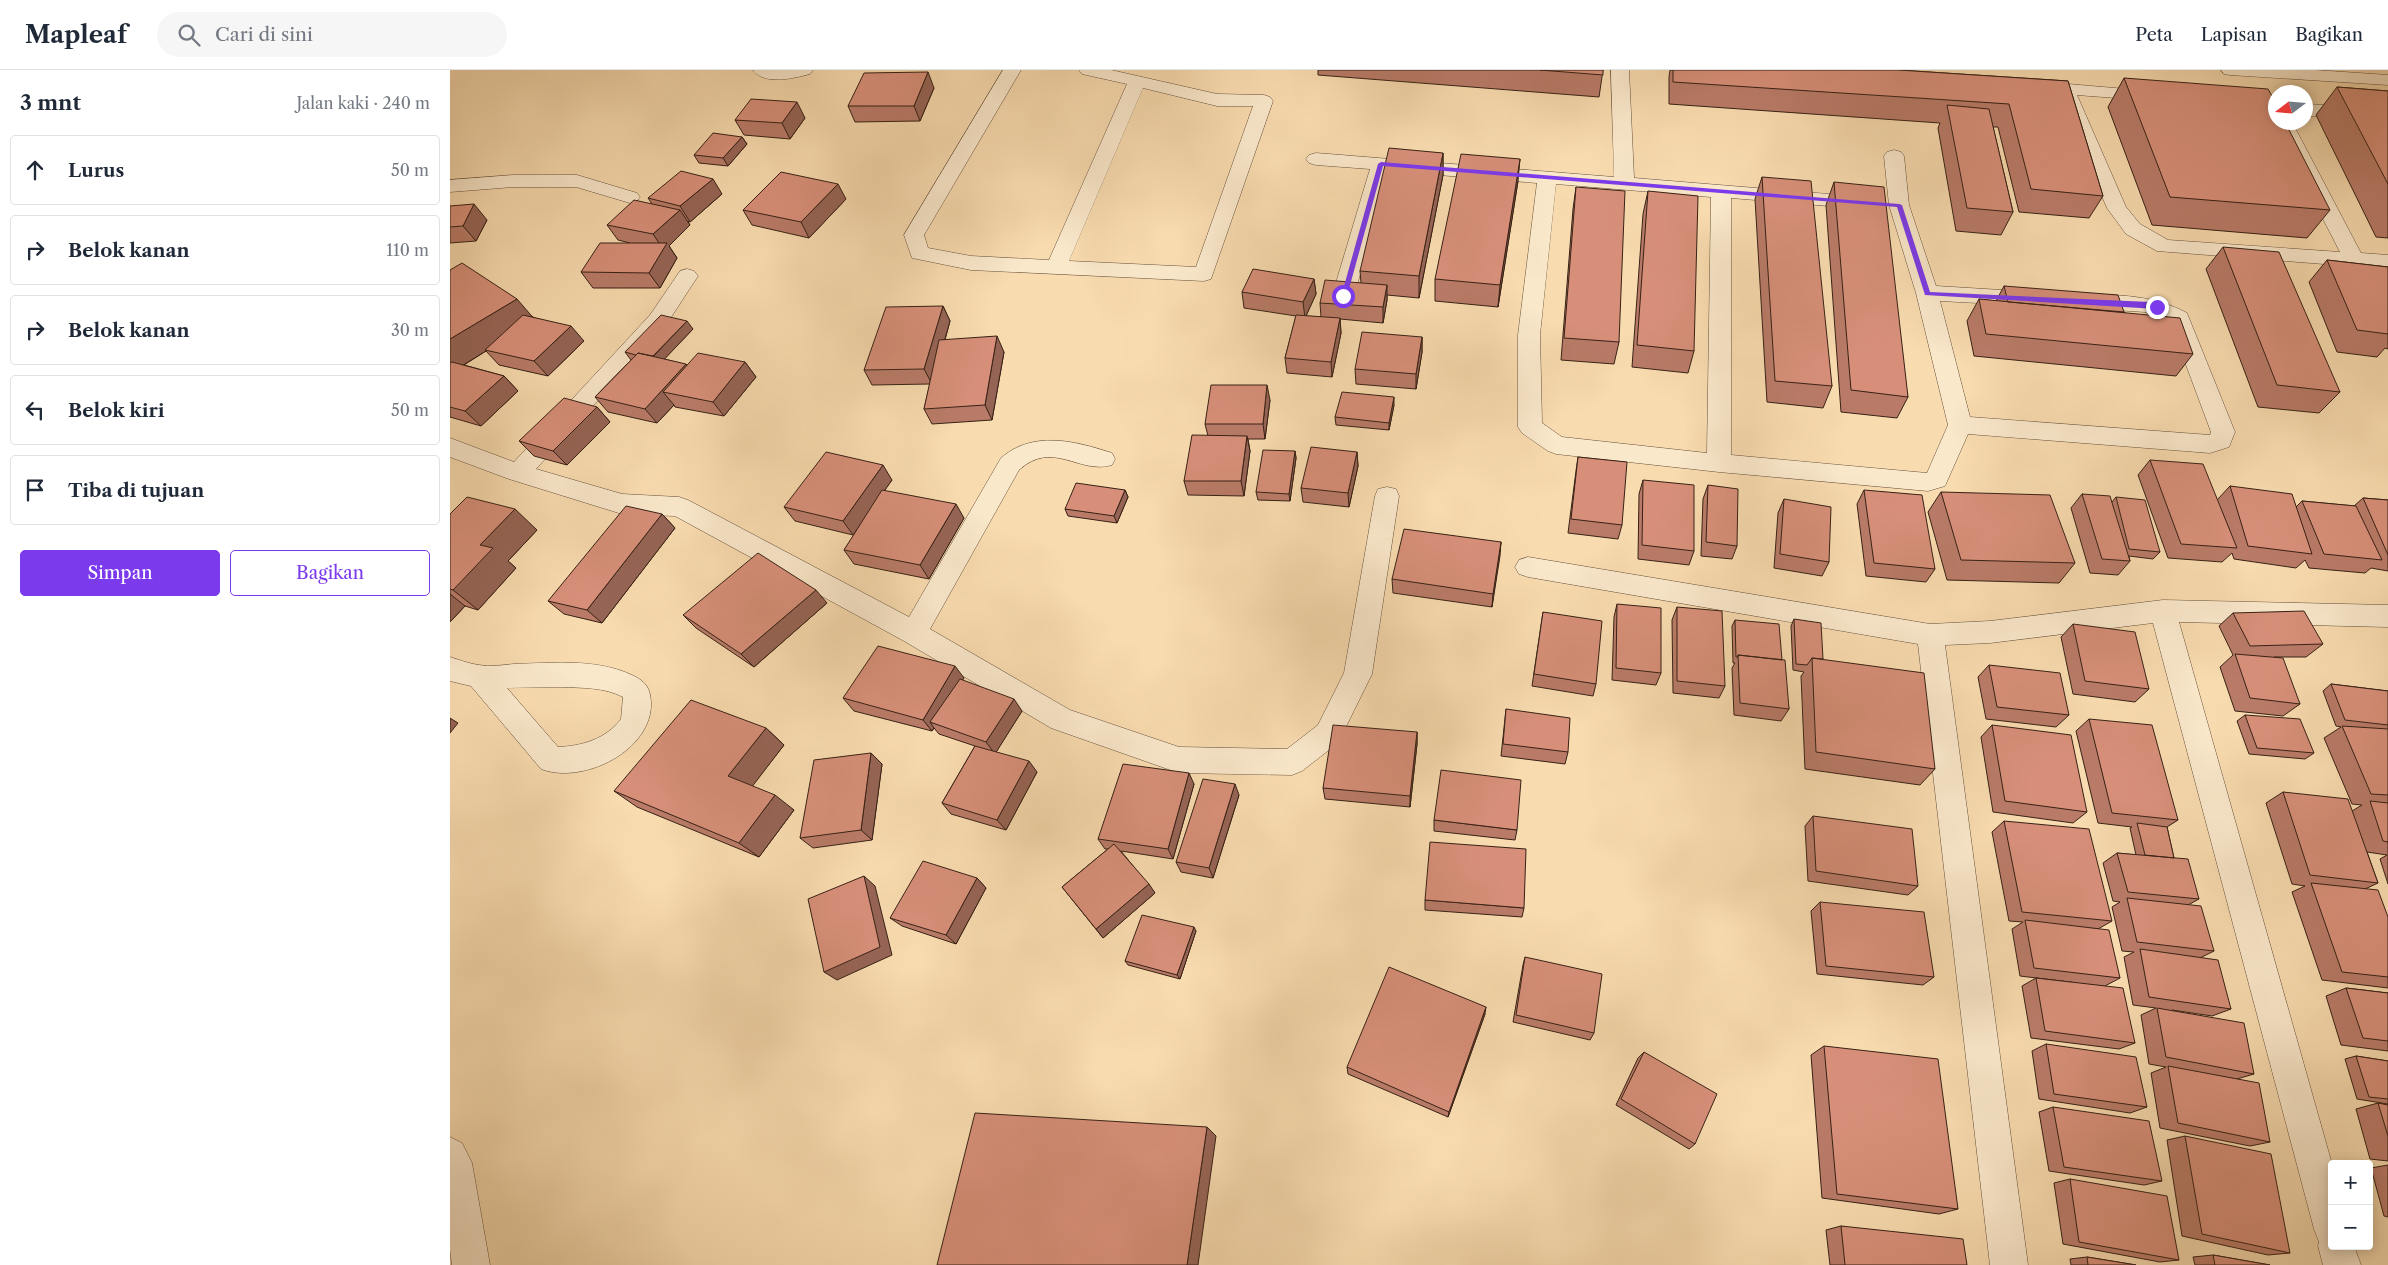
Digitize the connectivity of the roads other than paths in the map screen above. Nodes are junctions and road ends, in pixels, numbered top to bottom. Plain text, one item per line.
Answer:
1 (762, 70) edge
2 (804, 70) edge
3 (1012, 70) edge
4 (1088, 70) edge
5 (1620, 70) edge
6 (2230, 70) edge
7 (2388, 80) edge
8 (1137, 82) junction
9 (2015, 84) edge
10 (2065, 88) junction
11 (2170, 98) edge
12 (2313, 110) edge
13 (2388, 114) edge
14 (2286, 130) edge
15 (1894, 156) dead end
16 (1316, 158) dead end
17 (1381, 164) junction
18 (1547, 177) junction
19 (1624, 183) junction
20 (450, 186) edge
21 (1721, 191) junction
22 (630, 197) dead end
23 (1899, 205) junction
24 (2354, 259) junction
25 (2388, 262) edge
26 (1056, 267) junction
27 (687, 276) dead end
28 (1927, 294) junction
29 (1343, 296) edge
30 (1960, 425) junction
31 (450, 447) edge
32 (1103, 460) dead end
33 (1719, 463) junction
34 (518, 473) junction
35 (1387, 496) dead end
36 (1528, 567) dead end
37 (2163, 612) junction
38 (2388, 616) edge
39 (914, 633) junction
40 (1930, 635) junction
41 (450, 669) edge
42 (480, 677) junction
43 (450, 1155) edge
44 (2328, 1214) edge
45 (2337, 1250) edge
46 (470, 1265) edge
47 (2010, 1265) edge
48 (2342, 1265) edge

1 - 2 street
3 - 26 street
4 - 8 street
5 - 19 street
6 - 7 street
8 - 26 street
8 - 26 street
9 - 10 street
10 - 11 street
10 - 24 street
12 - 13 street
14 - 24 street
15 - 23 street
16 - 17 street
17 - 18 street
17 - 29 street
18 - 19 street
18 - 33 street
19 - 21 street
20 - 22 street
21 - 23 street
21 - 33 street
23 - 28 street
24 - 25 street
27 - 34 street
28 - 30 street
28 - 30 street
30 - 33 street
31 - 34 street
32 - 39 street
34 - 39 street
35 - 39 street
36 - 40 street
37 - 38 street
37 - 40 street
37 - 44 street
40 - 47 street
41 - 42 street
42 - 42 street
43 - 46 street
45 - 48 street

